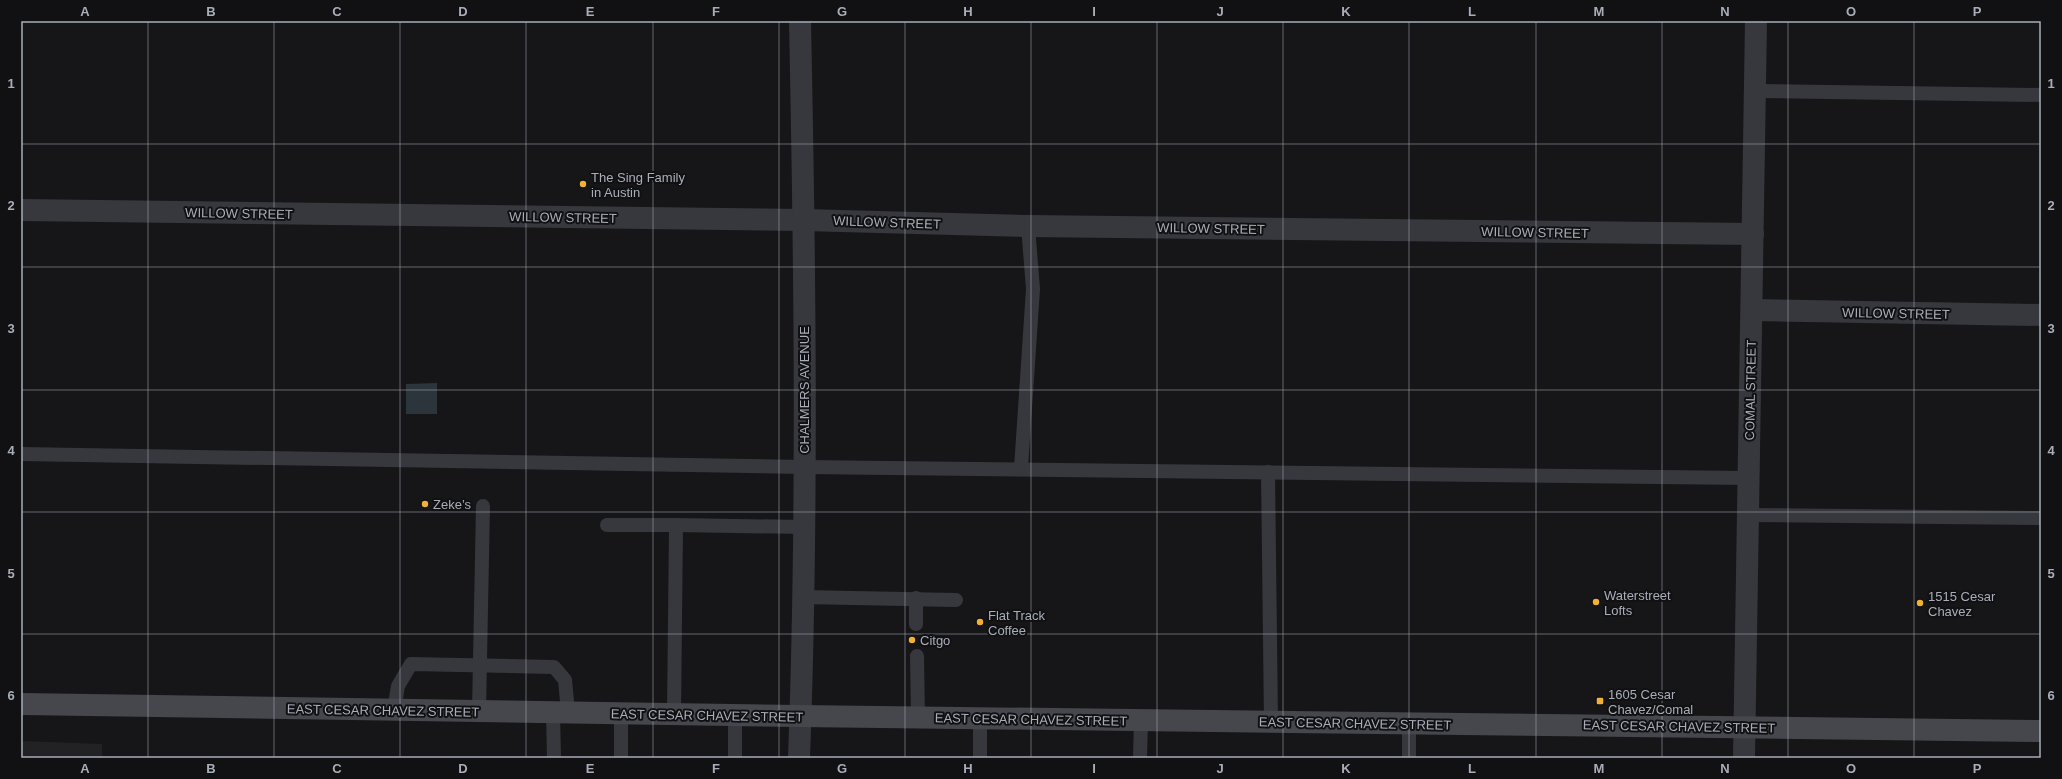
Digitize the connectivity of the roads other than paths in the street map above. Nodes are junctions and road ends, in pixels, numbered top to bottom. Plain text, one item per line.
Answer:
1 (800, 21) edge
2 (1756, 21) edge
3 (1755, 91) junction
4 (2041, 95) edge
5 (21, 210) edge
6 (804, 220) junction
7 (1028, 226) junction
8 (1753, 234) junction
9 (1752, 310) junction
10 (2041, 314) edge
11 (21, 454) edge
12 (804, 466) junction
13 (1021, 468) junction
14 (1268, 472) junction
15 (1749, 478) junction
16 (483, 506) dead end
17 (1748, 515) junction
18 (2041, 518) edge
19 (607, 525) dead end
20 (676, 525) junction
21 (803, 527) junction
22 (802, 597) junction
23 (916, 598) junction
24 (956, 600) dead end
25 (916, 624) dead end
26 (917, 656) dead end
27 (481, 666) junction
28 (21, 704) edge
29 (394, 710) junction
30 (479, 711) junction
31 (561, 712) junction
32 (621, 713) junction
33 (674, 714) junction
34 (735, 715) junction
35 (800, 716) junction
36 (918, 717) junction
37 (980, 718) junction
38 (1141, 720) junction
39 (1271, 722) junction
40 (1409, 723) junction
41 (1745, 727) junction
42 (2041, 731) edge
43 (554, 758) edge
44 (621, 758) edge
45 (735, 758) edge
46 (799, 758) edge
47 (980, 758) edge
48 (1140, 758) edge
49 (1409, 758) edge
50 (1744, 758) edge

1 - 6 street, CHALMERS AVENUE
2 - 3 street, COMAL STREET
3 - 4 lane
3 - 8 street, COMAL STREET
5 - 6 street, WILLOW STREET
6 - 7 street, WILLOW STREET
6 - 12 street, CHALMERS AVENUE
7 - 8 street, WILLOW STREET
7 - 13 lane
8 - 9 street, COMAL STREET
9 - 10 street, WILLOW STREET
9 - 15 street, COMAL STREET
11 - 12 lane
12 - 13 lane
12 - 21 street, CHALMERS AVENUE
13 - 14 lane
14 - 15 lane
14 - 39 lane
15 - 17 street, COMAL STREET
16 - 27 lane
17 - 18 lane
17 - 41 street, COMAL STREET
19 - 20 lane
20 - 21 lane
20 - 33 lane
21 - 22 street, CHALMERS AVENUE
22 - 23 lane
22 - 35 street, CHALMERS AVENUE
23 - 24 lane
23 - 25 lane
26 - 36 lane
27 - 29 lane
27 - 30 lane
27 - 31 lane
28 - 29 main road, EAST CESAR CHAVEZ STREET
29 - 30 main road, EAST CESAR CHAVEZ STREET
30 - 31 main road, EAST CESAR CHAVEZ STREET
31 - 32 main road, EAST CESAR CHAVEZ STREET
31 - 43 lane
32 - 33 main road, EAST CESAR CHAVEZ STREET
32 - 44 lane
33 - 34 main road, EAST CESAR CHAVEZ STREET
34 - 35 main road, EAST CESAR CHAVEZ STREET
34 - 45 lane
35 - 36 main road, EAST CESAR CHAVEZ STREET
35 - 46 street, CHALMERS AVENUE
36 - 37 main road, EAST CESAR CHAVEZ STREET
37 - 38 main road, EAST CESAR CHAVEZ STREET
37 - 47 lane
38 - 39 main road, EAST CESAR CHAVEZ STREET
38 - 48 lane
39 - 40 main road, EAST CESAR CHAVEZ STREET
40 - 41 main road, EAST CESAR CHAVEZ STREET
40 - 49 lane
41 - 42 main road, EAST CESAR CHAVEZ STREET
41 - 50 street, COMAL STREET

